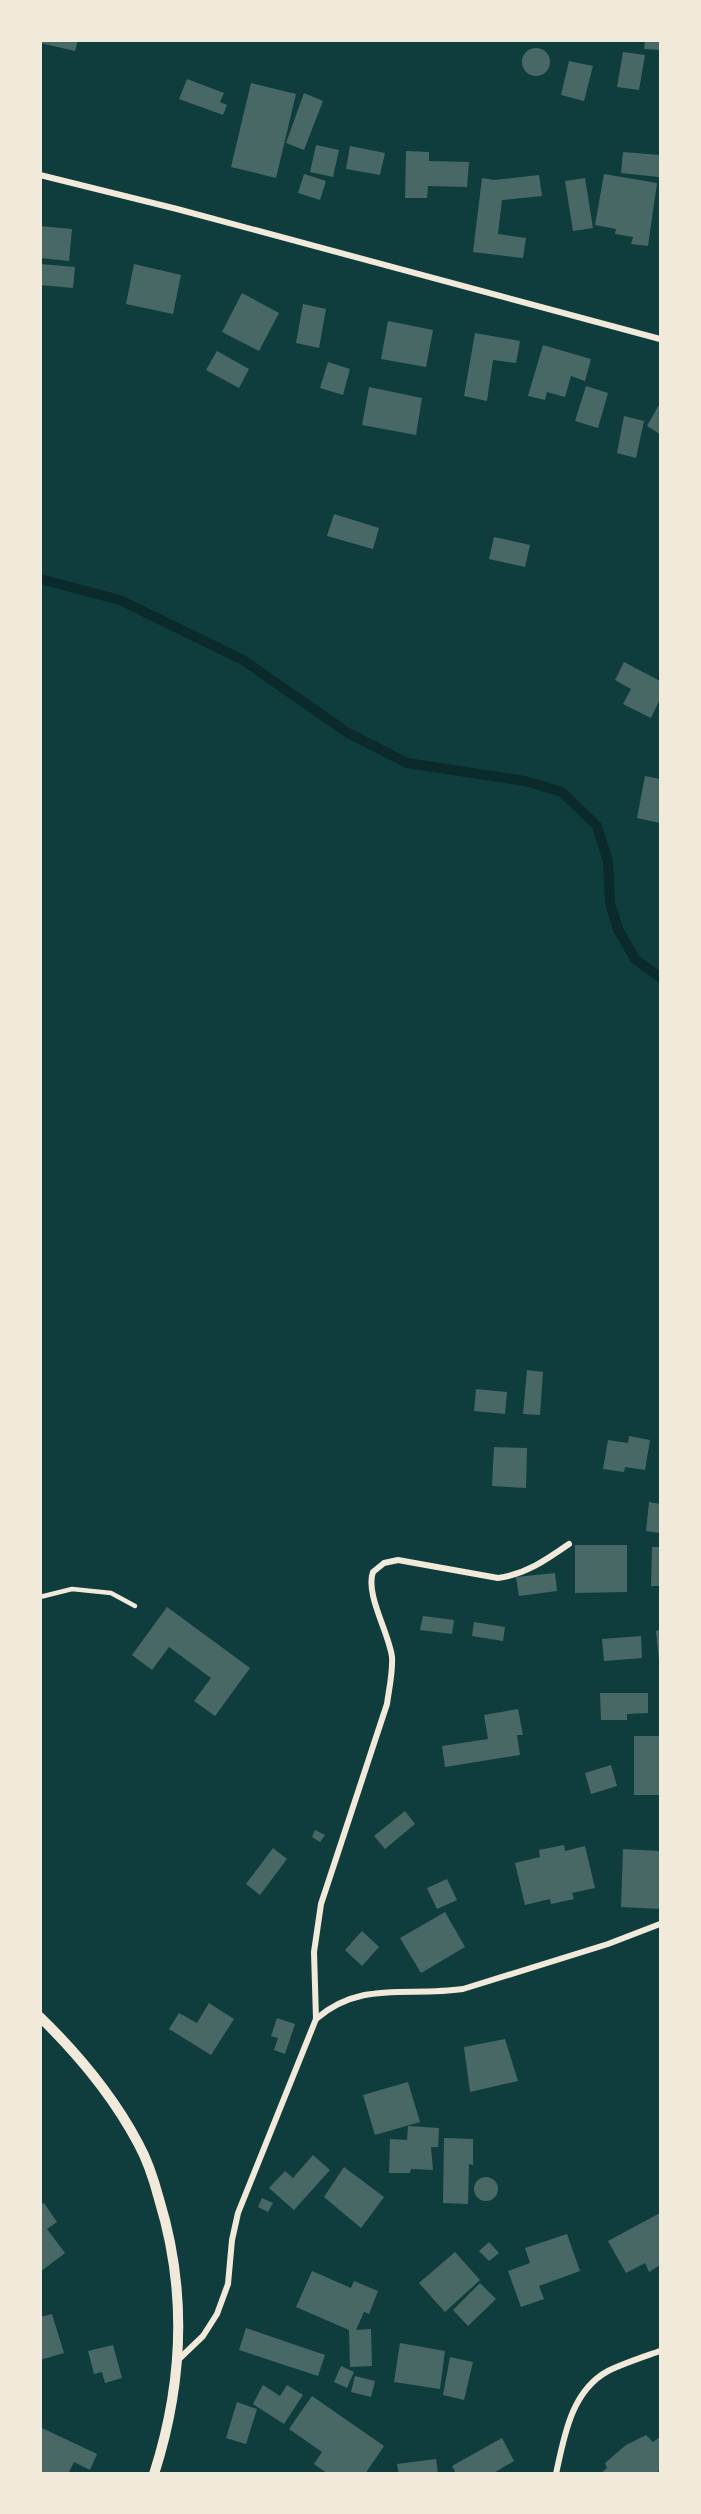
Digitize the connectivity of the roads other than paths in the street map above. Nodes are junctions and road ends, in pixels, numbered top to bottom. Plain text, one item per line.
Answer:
1 (40, 175) edge
2 (660, 339) edge
3 (569, 1544) dead end
4 (40, 1597) edge
5 (135, 1606) dead end
6 (660, 1924) edge
7 (40, 2017) edge
8 (316, 2019) junction
9 (660, 2351) edge
10 (177, 2361) junction
11 (154, 2474) edge
12 (556, 2474) edge

1 - 2 street
3 - 8 street
4 - 5 lane
6 - 8 street
7 - 10 street
8 - 10 street
9 - 12 street
10 - 11 street

